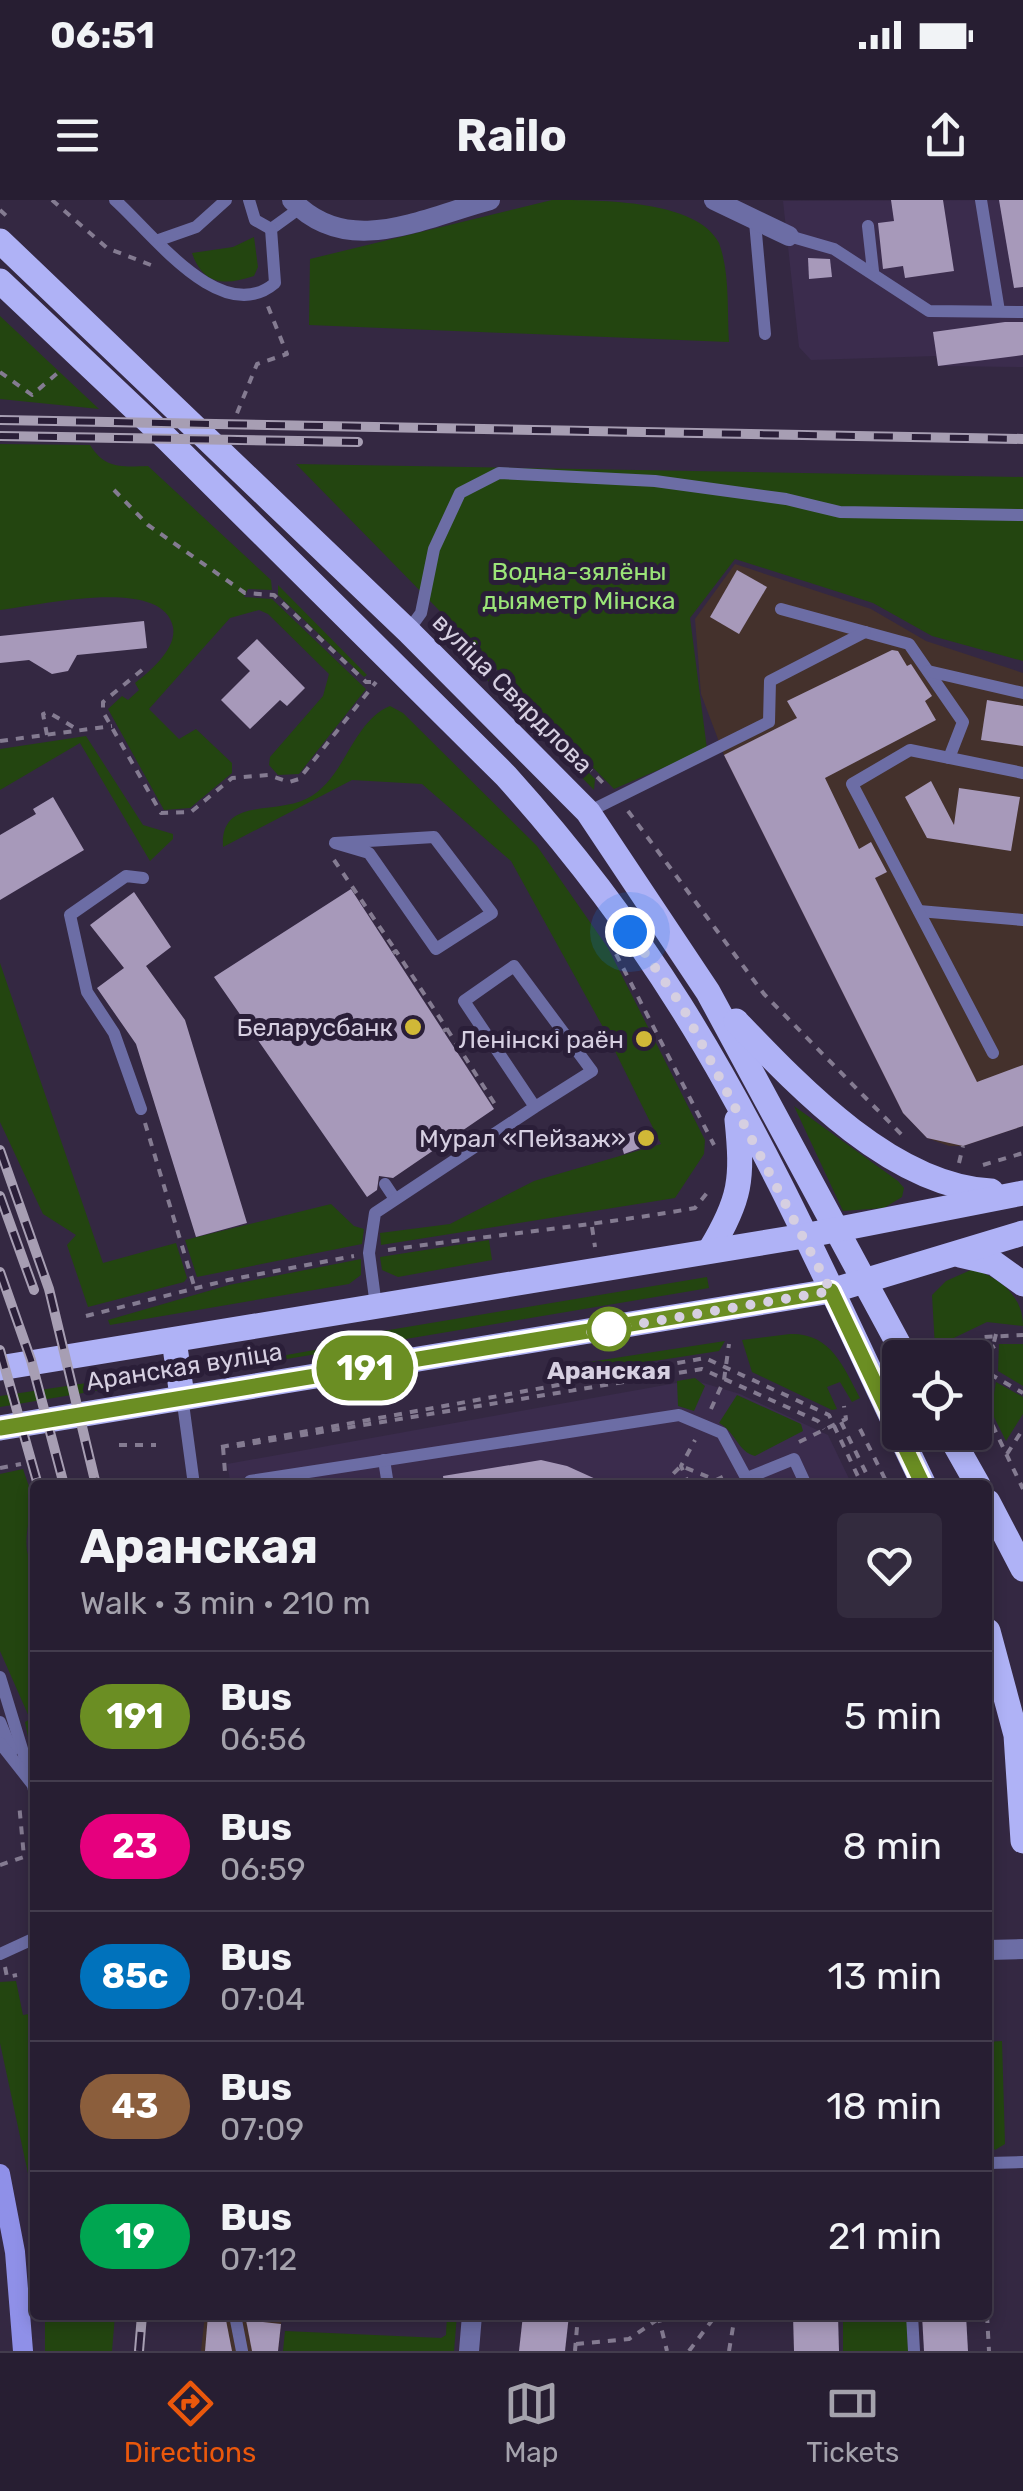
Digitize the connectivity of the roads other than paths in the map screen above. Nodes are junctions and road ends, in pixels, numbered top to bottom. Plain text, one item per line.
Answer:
1 (115, 200) edge
2 (226, 200) edge
3 (249, 200) edge
4 (490, 200) edge
5 (714, 200) edge
6 (982, 200) edge
7 (296, 204) edge
8 (755, 222) junction
9 (868, 226) dead end
10 (271, 229) junction
11 (789, 236) joint
12 (159, 240) junction
13 (0, 241) edge
14 (873, 271) junction
15 (0, 281) edge
16 (999, 311) junction
17 (1023, 312) edge
18 (766, 334) dead end
19 (1023, 515) edge
20 (780, 609) dead end
21 (408, 631) junction
22 (865, 632) junction
23 (928, 671) junction
24 (1023, 693) edge
25 (949, 758) junction
26 (1023, 774) edge
27 (588, 812) junction
28 (330, 845) joint
29 (142, 878) dead end
30 (919, 911) junction
31 (1023, 920) edge
32 (708, 992) junction
33 (993, 1053) dead end
34 (736, 1105) junction
35 (535, 1106) junction
36 (141, 1109) road end
37 (385, 1184) dead end
38 (1022, 1193) edge
39 (395, 1200) junction
40 (836, 1230) junction
41 (1023, 1233) edge
42 (804, 1236) junction
43 (710, 1250) junction
44 (955, 1254) junction
45 (864, 1282) junction
46 (1023, 1284) edge
47 (831, 1291) junction
48 (376, 1306) junction
49 (174, 1340) junction
50 (896, 1340) edge
51 (0, 1368) edge
52 (182, 1396) junction
53 (0, 1428) edge
54 (958, 1450) edge
55 (384, 1460) junction
56 (193, 1480) edge
57 (262, 1480) edge
58 (387, 1480) edge
59 (747, 1480) edge
60 (752, 1480) edge
61 (804, 1480) edge
62 (922, 1480) edge
63 (975, 1480) edge
64 (992, 1510) edge
65 (1023, 1570) edge
66 (992, 1646) edge
67 (0, 1678) edge
68 (0, 1722) edge
69 (0, 1743) edge
70 (0, 1758) edge
71 (17, 1762) junction
72 (30, 1777) edge
73 (30, 1783) edge
74 (1023, 1841) edge
75 (30, 1940) edge
76 (1023, 1949) edge
77 (992, 1950) edge
78 (0, 1954) edge
79 (1023, 2162) edge
80 (992, 2163) edge
81 (0, 2174) edge
82 (236, 2320) edge
83 (472, 2320) edge
84 (912, 2320) edge
85 (23, 2351) edge
86 (242, 2351) edge
87 (469, 2351) edge
88 (914, 2351) edge

1 - 12 lane
2 - 12 lane
3 - 10 lane
4 - 7 street
5 - 8 street
6 - 16 lane
7 - 10 lane
8 - 11 street
8 - 18 lane
9 - 14 lane
10 - 12 lane
11 - 14 lane
13 - 21 main road, вуліца Свярдлова
14 - 16 lane
15 - 34 main road
16 - 17 lane
19 - 21 lane
20 - 22 lane
21 - 27 main road, вуліца Свярдлова
22 - 23 lane
22 - 27 lane
23 - 24 lane
23 - 25 lane
25 - 26 lane
25 - 30 lane
27 - 32 main road, вуліца Свярдлова
28 - 28 lane
29 - 36 lane
30 - 31 lane
30 - 33 lane
32 - 38 main road
32 - 40 main road, вуліца Свярдлова
34 - 42 main road
34 - 43 main road
35 - 35 lane
35 - 39 lane
37 - 39 lane
38 - 40 main road, Аранская вуліца
39 - 48 lane
40 - 42 main road, Аранская вуліца
40 - 45 main road, вуліца Свярдлова
41 - 44 main road, Аранская вуліца
42 - 43 main road, Аранская вуліца
42 - 47 main road
43 - 48 main road, Аранская вуліца
44 - 45 main road, Аранская вуліца
44 - 46 main road
45 - 47 main road, Аранская вуліца
45 - 50 main road, вуліца Свярдлова
47 - 52 main road, Аранская вуліца
47 - 62 main road
48 - 49 main road, Аранская вуліца
49 - 51 main road, Аранская вуліца
49 - 52 main road
52 - 53 main road, Аранская вуліца
52 - 56 lane
54 - 63 main road
55 - 57 lane
55 - 58 lane
55 - 59 lane
60 - 61 lane
64 - 65 main road
66 - 74 main road
67 - 72 lane
68 - 71 lane
69 - 71 lane
70 - 71 lane
71 - 73 lane
75 - 78 lane
76 - 77 street
79 - 80 lane
81 - 85 main road
82 - 86 lane
83 - 87 street
84 - 88 lane

